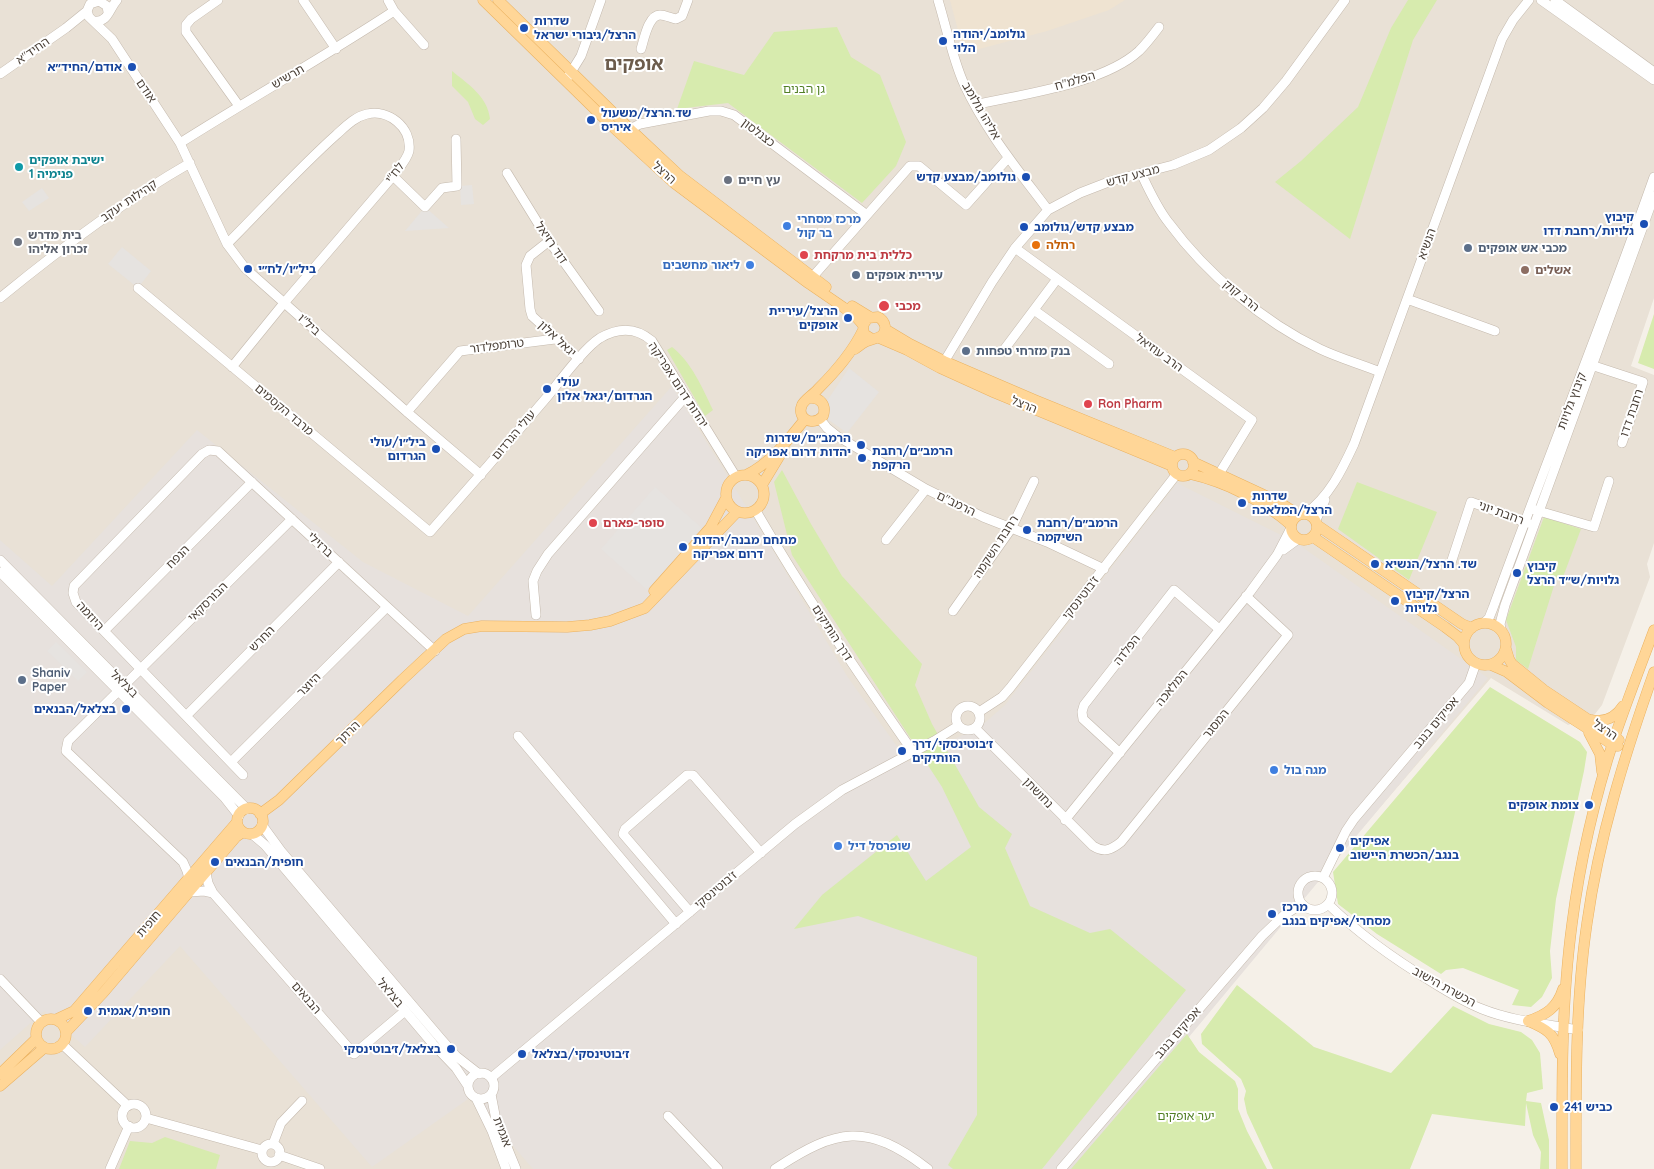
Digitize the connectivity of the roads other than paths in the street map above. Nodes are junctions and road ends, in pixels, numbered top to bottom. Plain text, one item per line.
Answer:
1 (82, 0) edge
2 (99, 0) edge
3 (117, 0) edge
4 (218, 0) edge
5 (303, 0) edge
6 (388, 0) edge
7 (483, 0) edge
8 (498, 0) edge
9 (601, 0) edge
10 (688, 0) edge
11 (938, 0) edge
12 (1344, 0) edge
13 (1529, 0) edge
14 (1541, 0) edge
15 (1555, 0) edge
16 (87, 10) junction
17 (394, 11) junction
18 (108, 14) junction
19 (93, 20) junction
20 (1159, 27) dead end
21 (66, 28) junction
22 (112, 39) junction
23 (424, 45) dead end
24 (336, 49) junction
25 (641, 49) dead end
26 (1654, 72) edge
27 (0, 74) edge
28 (569, 76) junction
29 (1654, 80) edge
30 (975, 105) junction
31 (239, 106) junction
32 (630, 129) junction
33 (456, 139) dead end
34 (180, 143) junction
35 (1008, 158) junction
36 (190, 163) junction
37 (507, 173) dead end
38 (1141, 173) junction
39 (393, 176) junction
40 (1654, 177) edge
41 (1654, 196) edge
42 (1048, 210) junction
43 (867, 215) junction
44 (549, 241) junction
45 (228, 244) junction
46 (1015, 248) junction
47 (810, 280) junction
48 (1057, 280) junction
49 (138, 288) dead end
50 (0, 298) edge
51 (1407, 299) junction
52 (284, 303) junction
53 (1034, 310) junction
54 (599, 311) dead end
55 (870, 317) junction
56 (863, 327) junction
57 (1495, 331) dead end
58 (879, 335) junction
59 (556, 339) junction
60 (599, 339) joint
61 (1003, 351) dead end
62 (849, 355) junction
63 (579, 359) junction
64 (1109, 364) dead end
65 (1590, 364) junction
66 (942, 365) junction
67 (232, 367) junction
68 (838, 368) junction
69 (1380, 372) junction
70 (685, 397) junction
71 (810, 398) junction
72 (820, 401) junction
73 (407, 412) junction
74 (805, 419) junction
75 (820, 419) junction
76 (794, 433) junction
77 (1622, 443) dead end
78 (202, 454) joint
79 (1193, 462) junction
80 (1174, 466) junction
81 (481, 474) junction
82 (1190, 474) junction
83 (1219, 474) junction
84 (741, 476) junction
85 (1034, 481) dead end
86 (1609, 481) dead end
87 (252, 482) junction
88 (762, 485) junction
89 (926, 489) junction
90 (1329, 490) junction
91 (726, 498) junction
92 (1530, 509) junction
93 (756, 511) junction
94 (737, 512) junction
95 (1540, 512) junction
96 (1302, 514) junction
97 (292, 519) junction
98 (1317, 522) junction
99 (1524, 522) junction
100 (1534, 525) junction
101 (1291, 526) junction
102 (1011, 529) junction
103 (430, 532) joint
104 (1313, 537) junction
105 (1298, 539) junction
106 (886, 540) dead end
107 (1278, 556) junction
108 (0, 560) edge
109 (339, 562) junction
110 (1451, 563) dead end
111 (1104, 569) junction
112 (0, 572) edge
113 (1246, 596) junction
114 (387, 607) junction
115 (952, 611) dead end
116 (536, 615) dead end
117 (627, 615) junction
118 (1484, 623) junction
119 (1472, 628) junction
120 (1219, 629) junction
121 (1501, 629) junction
122 (1654, 630) edge
123 (104, 631) junction
124 (1464, 644) junction
125 (1506, 649) junction
126 (435, 651) junction
127 (1476, 663) junction
128 (1491, 665) junction
129 (140, 669) junction
130 (1654, 672) edge
131 (121, 688) junction
132 (1630, 697) junction
133 (979, 712) junction
134 (186, 716) junction
135 (1586, 723) junction
136 (958, 726) junction
137 (976, 728) junction
138 (518, 736) dead end
139 (1614, 741) junction
140 (1628, 747) junction
141 (913, 752) junction
142 (1120, 753) junction
143 (231, 762) junction
144 (243, 775) dead end
145 (1601, 785) junction
146 (241, 816) junction
147 (261, 819) junction
148 (1065, 820) junction
149 (247, 833) junction
150 (1106, 851) joint
151 (761, 853) junction
152 (183, 862) junction
153 (203, 869) junction
154 (1323, 878) junction
155 (189, 879) junction
156 (190, 892) junction
157 (213, 893) junction
158 (1301, 904) junction
159 (1328, 904) junction
160 (690, 912) junction
161 (676, 924) junction
162 (1566, 979) junction
163 (0, 980) edge
164 (405, 1011) junction
165 (56, 1019) junction
166 (1528, 1020) junction
167 (41, 1022) junction
168 (1564, 1027) junction
169 (1578, 1030) junction
170 (66, 1032) junction
171 (36, 1039) junction
172 (62, 1044) junction
173 (44, 1048) junction
174 (1563, 1062) junction
175 (0, 1074) edge
176 (479, 1074) junction
177 (491, 1078) junction
178 (0, 1086) edge
179 (468, 1086) junction
180 (491, 1094) junction
181 (476, 1098) junction
182 (302, 1101) dead end
183 (128, 1106) junction
184 (668, 1116) dead end
185 (146, 1118) junction
186 (129, 1126) junction
187 (272, 1144) junction
188 (262, 1150) junction
189 (279, 1155) junction
190 (268, 1165) edge
191 (110, 1169) edge
192 (320, 1169) edge
193 (506, 1169) edge
194 (516, 1169) edge
195 (718, 1169) edge
196 (775, 1169) edge
197 (928, 1169) edge
198 (1061, 1169) edge
199 (1562, 1169) edge
200 (1576, 1169) edge

1 - 16 street
2 - 16 street
2 - 18 street
3 - 18 street
4 - 31 street
5 - 24 street
6 - 17 street
7 - 28 main road, הרצל
8 - 28 main road, הרצל
9 - 28 street
10 - 25 street
11 - 30 street, אליהו גולומב
12 - 38 street, מבצע קדש
13 - 51 street, הנשיא
14 - 29 street
15 - 26 street
16 - 19 street
16 - 21 street, החיד"א
17 - 23 street
17 - 24 street, תרשיש
18 - 19 street
18 - 22 street, אודם
19 - 21 street, החיד"א
19 - 22 street, אודם
20 - 30 street, הפלמ"ח
21 - 27 street, החיד"א
22 - 34 street, אודם
24 - 31 street, תרשיש
28 - 32 main road, הרצל
28 - 47 main road, הרצל
30 - 35 street, אליהו גולומב
31 - 34 street, תרשיש
32 - 43 street, כצנלסון
32 - 47 main road, הרצל
33 - 39 street
34 - 36 street, ביל"ו
35 - 42 street, אליהו גולומב
35 - 43 street
36 - 45 street, ביל"ו
36 - 50 street, קהילות יעקב
37 - 44 street, דוד רזיאל
38 - 42 street, מבצע קדש
38 - 69 street, הרב קוק
39 - 45 street, לח"י
39 - 52 street, לח"י
40 - 65 street, קיבוץ גלויות
41 - 65 street, קיבוץ גלויות
42 - 46 street, מבצע קדש
43 - 47 street
44 - 54 street, דוד רזיאל
44 - 59 street, יגאל אלון
45 - 52 street, ביל"ו
46 - 48 street, הרב עוזיאל
46 - 66 street, מבצע קדש
47 - 55 main road, הרצל
47 - 56 main road, הרצל
48 - 53 street
48 - 83 street, הרב עוזיאל
49 - 67 street, מרבד הקסמים
51 - 57 street
51 - 69 street, הנשיא
52 - 67 street, לח"י
52 - 73 street, ביל"ו
53 - 61 street
53 - 64 street
55 - 56 main road
55 - 58 main road
56 - 58 main road
56 - 62 main road
58 - 62 main road
58 - 66 main road, הרצל
59 - 63 street, יגאל אלון
59 - 73 street, טרומפלדור
60 - 63 street, עולי הגרדום
60 - 70 street, יהדות דרום אפריקה
62 - 68 main road
63 - 81 street, עולי הגרדום
65 - 77 street, רחבת דדו
65 - 92 street, קיבוץ גלויות
65 - 95 street, קיבוץ גלויות
66 - 80 main road, הרצל
67 - 103 street, מרבד הקסמים
68 - 71 main road
68 - 72 main road
69 - 90 street, הנשיא
70 - 84 street, יהדות דרום אפריקה
70 - 116 street
71 - 72 main road
71 - 74 main road
72 - 75 main road
73 - 81 street, ביל"ו
74 - 75 main road
74 - 76 main road
75 - 89 street, הרמב"ם
76 - 84 main road
76 - 88 main road
78 - 87 street, ברזילי
78 - 123 street, היוזמה
79 - 80 main road, הרצל
79 - 82 main road
79 - 83 main road
80 - 82 main road
80 - 111 street, ז'בוטינסקי
81 - 103 street, עולי הגרדום
82 - 101 main road
83 - 96 main road
84 - 88 main road
84 - 91 main road
85 - 102 street, רחבת השקמה
86 - 95 street
87 - 97 street, ברזילי
87 - 123 street, הנפח
88 - 93 main road
89 - 102 street, הרמב"ם
89 - 106 street
90 - 96 street, הנשיא
90 - 98 street, הנשיא
91 - 94 main road
91 - 117 main road
92 - 95 street
92 - 99 street, קיבוץ גלויות
93 - 94 main road
93 - 141 street, דרך הותיקים
94 - 117 main road
95 - 100 street, קיבוץ גלויות
96 - 98 main road
96 - 101 main road
97 - 109 street, ברזילי
97 - 129 street, הבורסקאי
98 - 104 main road
98 - 119 main road
99 - 100 street, רחבת יוני
99 - 110 street, רחבת יוני
99 - 118 street, קיבוץ גלויות
100 - 121 street, קיבוץ גלויות
101 - 105 main road
101 - 107 street, המלאכה
102 - 111 street, הרמב"ם
102 - 115 street, רחבת השקמה
104 - 105 main road
104 - 124 main road
105 - 107 street, המלאכה
107 - 113 street, המלאכה
108 - 131 street, בצלאל
109 - 114 street, ברזילי
109 - 134 street, החרש
111 - 133 street, ז'בוטינסקי
112 - 131 street, בצלאל
113 - 120 street, המלאכה
113 - 150 street, המסגר
114 - 126 street, ברזילי
114 - 143 street, היוצר
117 - 126 main road
118 - 119 main road
118 - 121 main road
119 - 124 main road
120 - 142 street, המלאכה
120 - 142 street, הפלדה
121 - 125 main road
122 - 132 main road
123 - 129 street, היוזמה
124 - 127 main road
125 - 128 main road
125 - 135 main road, הרצל
126 - 147 main road, הרתך
127 - 128 main road
127 - 154 street, אפיקים בנגב
128 - 135 main road, הרצל
129 - 131 street, הבורסקאי
129 - 134 street, היוזמה
130 - 140 main road
131 - 146 street, בצלאל
131 - 152 street
132 - 135 main road
132 - 139 main road
133 - 136 street
133 - 137 street
134 - 143 street, היוזמה
135 - 139 main road, הרצל
135 - 145 main road
136 - 137 street
136 - 141 street, ז'בוטינסקי
137 - 148 street, נחושתן
138 - 161 street
139 - 140 main road, הרצל
139 - 145 main road
140 - 169 main road
141 - 151 street, ז'בוטינסקי
142 - 148 street, המלאכה
143 - 144 street, היוזמה
145 - 162 main road
146 - 147 main road
146 - 149 main road
146 - 153 main road, חופית
147 - 149 main road
147 - 176 street, בצלאל
148 - 150 street, נחושתן
149 - 153 main road, חופית
149 - 164 street, בצלאל
151 - 160 street, ז'בוטינסקי
151 - 160 street
152 - 153 street
152 - 155 street
153 - 155 main road, חופית
153 - 156 main road, חופית
153 - 157 street, הבנאים
154 - 158 street
154 - 159 street
155 - 165 main road, חופית
156 - 157 street
156 - 170 main road, חופית
157 - 164 street, הבנאים
158 - 159 street
158 - 198 street, אפיקים בנגב
159 - 166 street, הכשרת הישוב
160 - 161 street, ז'בוטינסקי
161 - 177 street, ז'בוטינסקי
162 - 166 main road
162 - 168 main road
163 - 167 street
164 - 179 street, בצלאל
165 - 167 main road
165 - 170 main road
166 - 168 street, הכשרת הישוב
166 - 174 main road
167 - 171 main road
168 - 169 street, הכשרת הישוב
168 - 174 main road
169 - 200 main road
170 - 172 main road
171 - 173 main road
171 - 175 main road
172 - 173 main road
172 - 183 street
173 - 178 main road
174 - 199 main road
176 - 177 street
176 - 179 street
177 - 180 street
179 - 181 street
180 - 181 street
180 - 194 street, אגמית
181 - 193 street, אגמית
182 - 187 street
183 - 185 street
183 - 186 street
184 - 195 street
185 - 186 street
185 - 188 street
186 - 191 street
187 - 188 street
187 - 189 street
188 - 190 street
189 - 190 street
189 - 192 street
196 - 197 street

